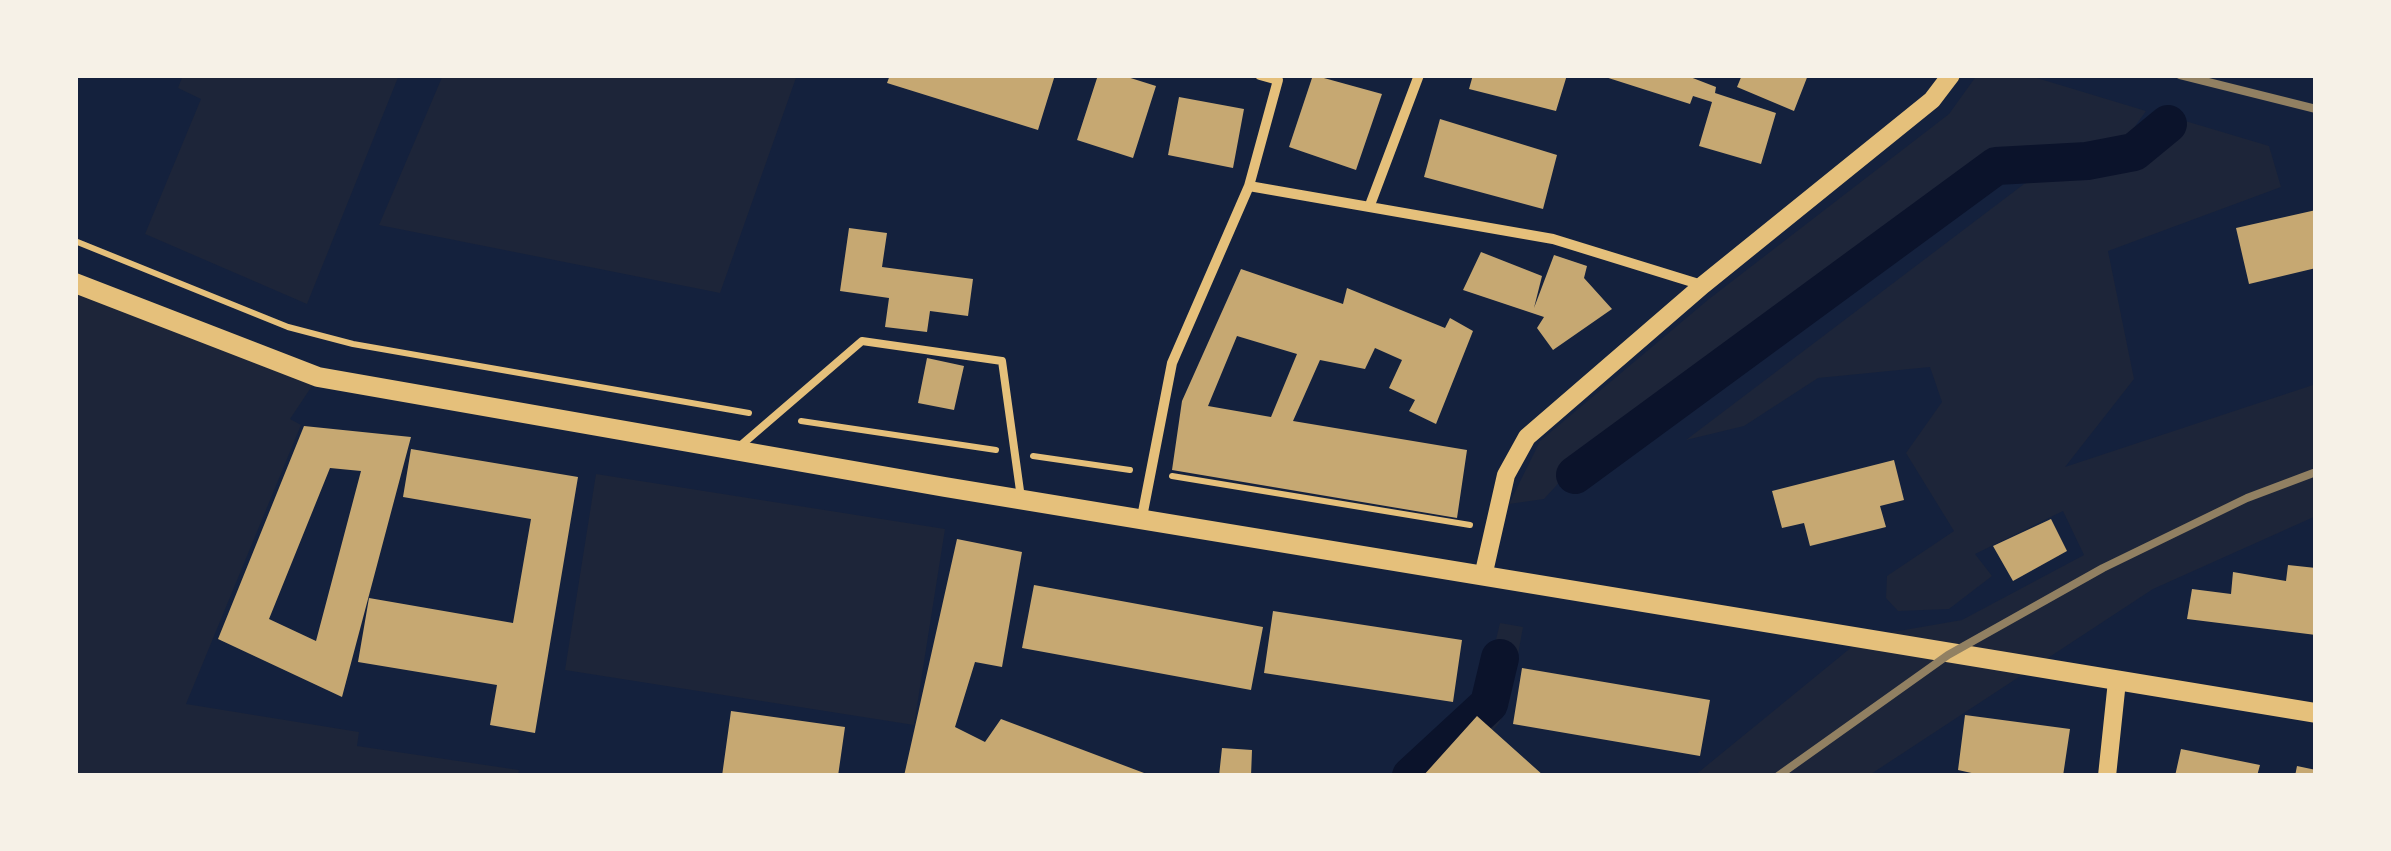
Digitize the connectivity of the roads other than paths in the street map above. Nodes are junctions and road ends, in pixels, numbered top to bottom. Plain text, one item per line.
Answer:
1 (1260, 75) edge
2 (1419, 75) edge
3 (1952, 75) edge
4 (1250, 186) junction
5 (1370, 205) junction
6 (75, 283) edge
7 (1702, 285) junction
8 (735, 450) junction
9 (1021, 498) junction
10 (1142, 516) junction
11 (1484, 572) junction
12 (2118, 681) junction
13 (2316, 713) edge
14 (2107, 776) edge

1 - 4 street
2 - 5 street
3 - 7 street
4 - 5 street
4 - 10 street
5 - 7 street
6 - 8 main road
7 - 11 street
8 - 9 main road
8 - 9 lane
9 - 10 main road
10 - 11 main road
11 - 12 main road
12 - 13 main road
12 - 14 street

